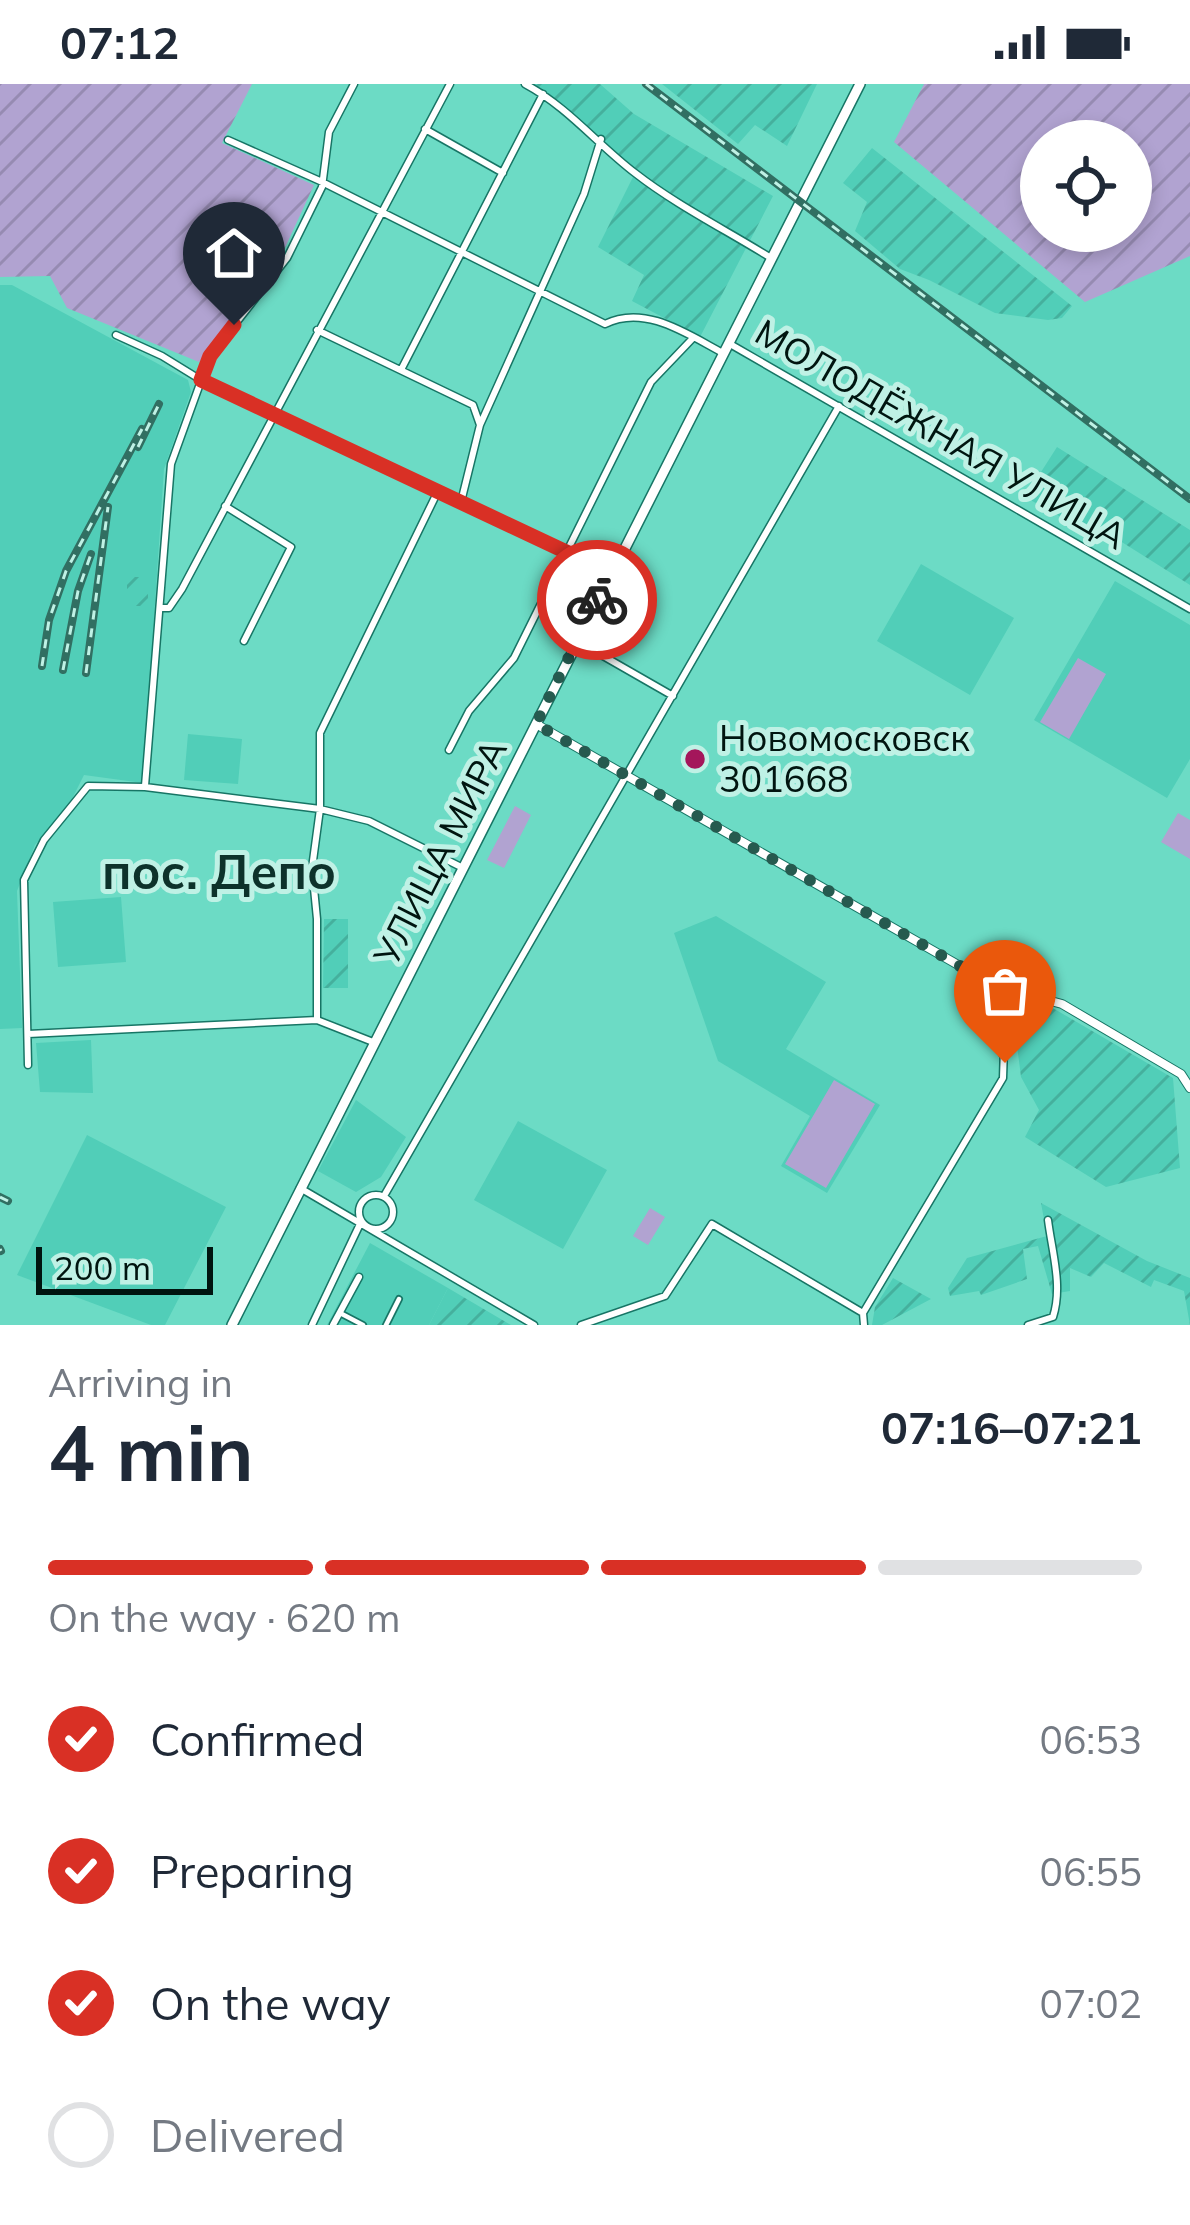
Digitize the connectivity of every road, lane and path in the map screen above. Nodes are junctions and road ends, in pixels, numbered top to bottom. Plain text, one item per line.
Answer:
1 (354, 84) edge
2 (450, 84) edge
3 (525, 84) edge
4 (860, 84) edge
5 (544, 94) junction
6 (425, 129) junction
7 (601, 139) junction
8 (228, 140) dead end
9 (503, 173) junction
10 (320, 181) junction
11 (381, 211) junction
12 (462, 252) junction
13 (771, 258) junction
14 (540, 291) junction
15 (317, 330) junction
16 (116, 335) dead end
17 (694, 338) junction
18 (725, 348) junction
19 (402, 368) junction
20 (201, 380) junction
21 (839, 406) junction
22 (276, 412) junction
23 (480, 424) junction
24 (438, 491) junction
25 (461, 502) junction
26 (225, 506) junction
27 (567, 550) junction
28 (611, 573) junction
29 (160, 608) junction
30 (1190, 609) edge
31 (244, 641) dead end
32 (577, 641) junction
33 (673, 696) junction
34 (536, 724) junction
35 (449, 750) dead end
36 (627, 774) junction
37 (145, 787) junction
38 (320, 809) junction
39 (463, 868) junction
40 (995, 986) junction
41 (316, 1020) junction
42 (28, 1034) junction
43 (374, 1042) junction
44 (28, 1065) dead end
45 (1190, 1088) edge
46 (300, 1188) junction
47 (384, 1196) junction
48 (360, 1205) junction
49 (336, 1209) junction
50 (1048, 1220) dead end
51 (392, 1221) junction
52 (364, 1226) junction
53 (390, 1240) junction
54 (359, 1277) dead end
55 (399, 1299) dead end
56 (340, 1313) junction
57 (863, 1313) junction
58 (232, 1325) edge
59 (312, 1325) edge
60 (333, 1325) edge
61 (363, 1325) edge
62 (386, 1325) edge
63 (534, 1325) edge
64 (580, 1325) edge
65 (864, 1325) edge
66 (1028, 1325) edge

1 - 10 street
2 - 6 street
3 - 5 street
4 - 13 main road, УЛИЦА МИРА
5 - 7 street
5 - 9 street
6 - 9 street
6 - 11 street
7 - 13 street
7 - 14 street
8 - 10 street, МОЛОДЁЖНАЯ УЛИЦА
9 - 12 street
10 - 11 street, МОЛОДЁЖНАЯ УЛИЦА
10 - 20 street
11 - 12 street, МОЛОДЁЖНАЯ УЛИЦА
11 - 15 street
12 - 14 street, МОЛОДЁЖНАЯ УЛИЦА
12 - 19 street
13 - 18 main road, УЛИЦА МИРА
14 - 17 street, МОЛОДЁЖНАЯ УЛИЦА
14 - 23 street
15 - 19 street
15 - 22 street
16 - 20 street
17 - 18 street, МОЛОДЁЖНАЯ УЛИЦА
17 - 27 street
18 - 21 street, МОЛОДЁЖНАЯ УЛИЦА
18 - 28 main road, УЛИЦА МИРА
19 - 23 street
20 - 22 street
20 - 29 street
21 - 30 street, МОЛОДЁЖНАЯ УЛИЦА
21 - 33 street
22 - 24 street
22 - 26 street
23 - 25 street
24 - 25 street
24 - 38 street
25 - 27 street
26 - 29 street
26 - 31 street
27 - 28 street
27 - 35 street
28 - 32 main road, УЛИЦА МИРА
29 - 37 street
32 - 33 street
32 - 34 main road, УЛИЦА МИРА
33 - 36 street
34 - 36 street
34 - 39 main road, УЛИЦА МИРА
36 - 40 street
36 - 47 street
37 - 38 street
37 - 42 street
38 - 39 street
38 - 41 street
39 - 43 main road, УЛИЦА МИРА
40 - 45 street
40 - 57 street
41 - 42 street
41 - 43 street
42 - 44 street
43 - 46 main road, УЛИЦА МИРА
46 - 49 street
46 - 58 main road, УЛИЦА МИРА
47 - 48 street
47 - 51 street
48 - 49 street
48 - 52 street
49 - 52 street
50 - 66 street
51 - 52 street
51 - 53 street
52 - 53 street
52 - 59 street
53 - 63 street
54 - 56 street
55 - 62 street
56 - 60 street
56 - 61 street
57 - 64 street
57 - 65 street

